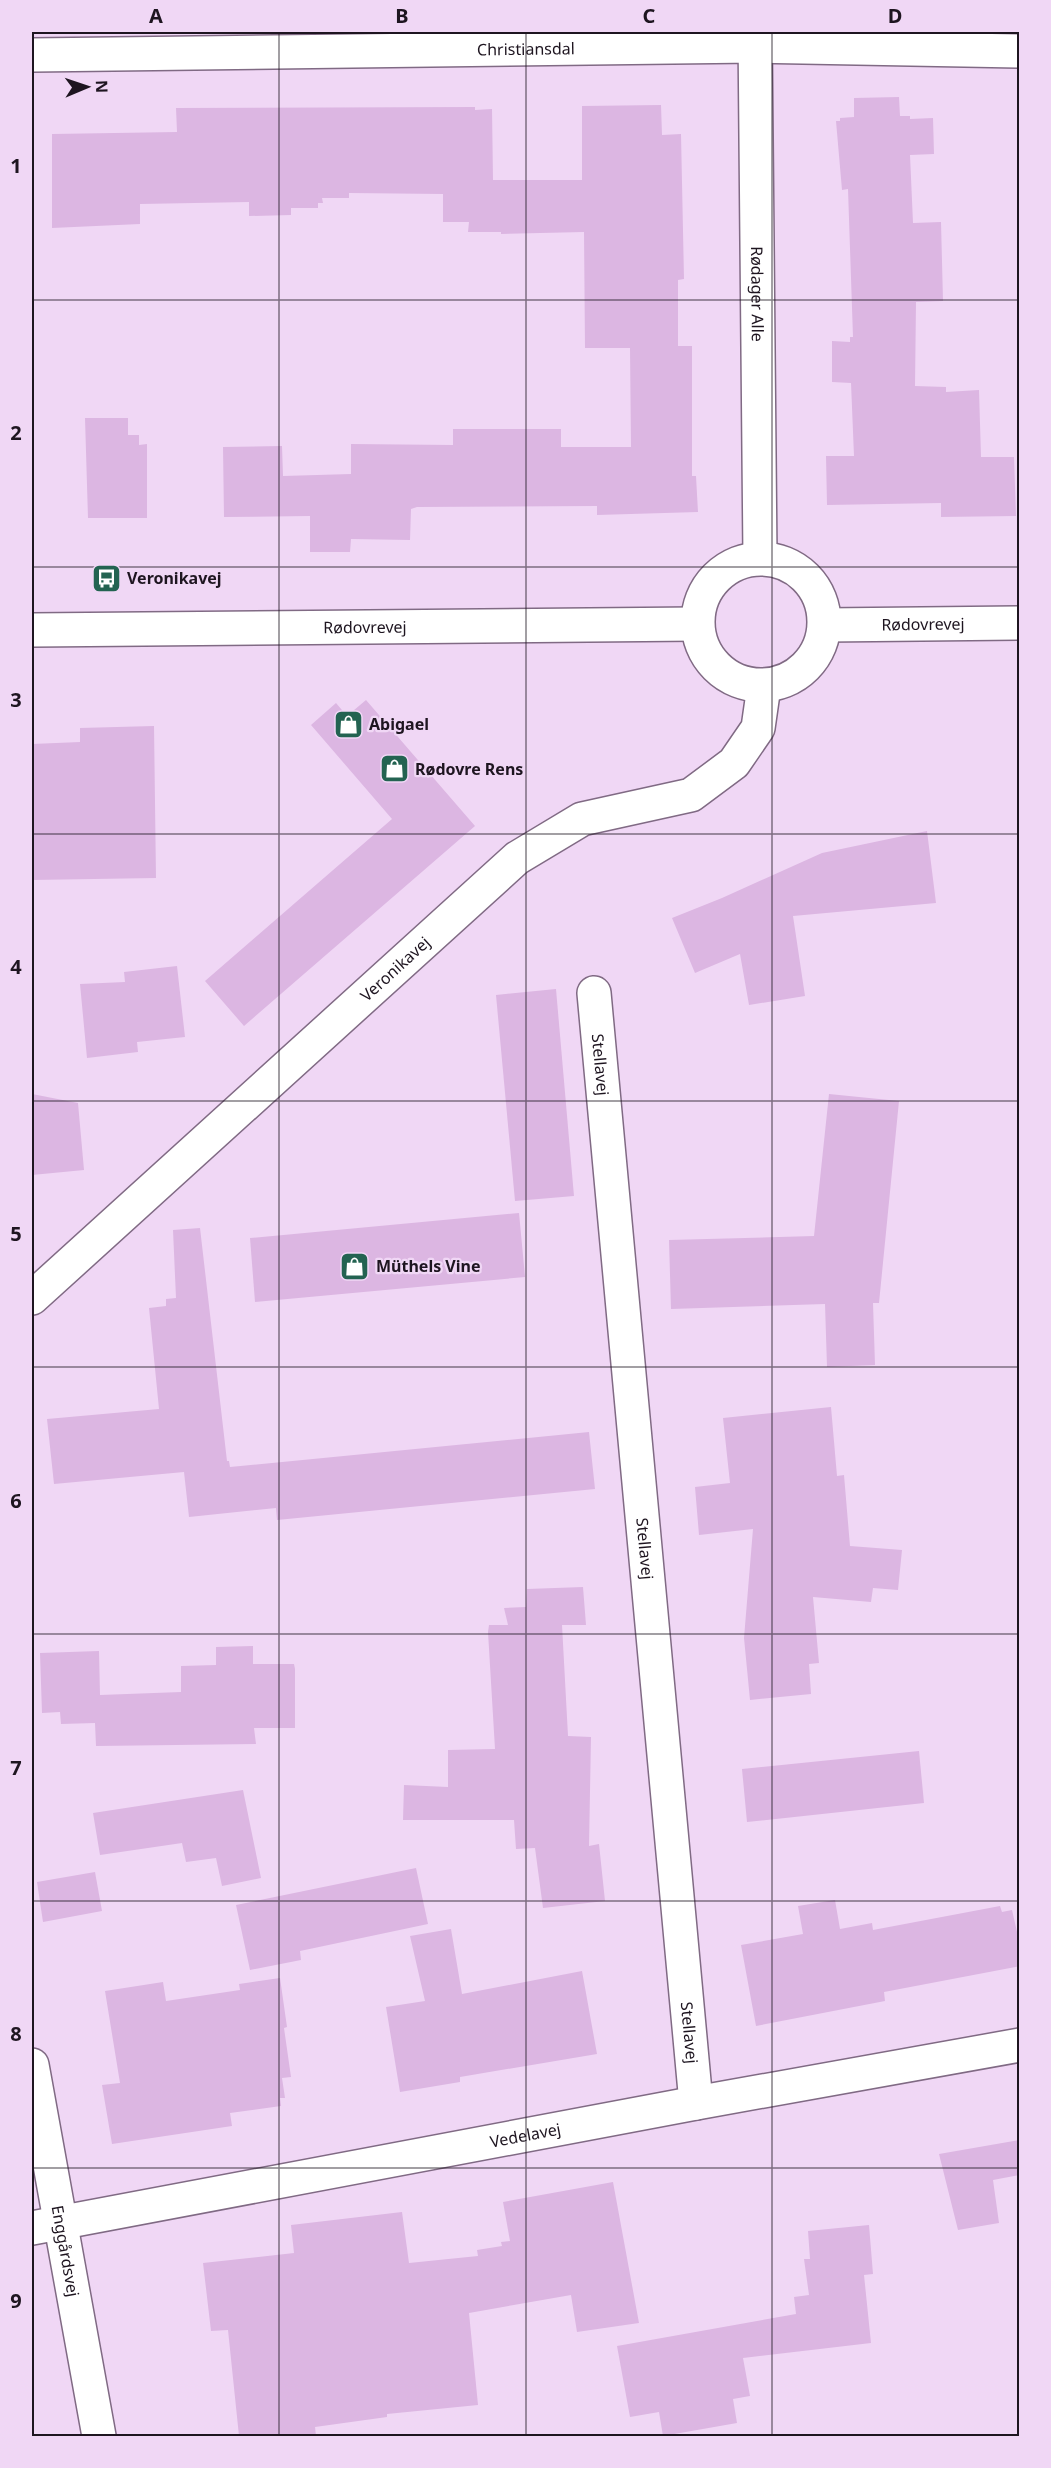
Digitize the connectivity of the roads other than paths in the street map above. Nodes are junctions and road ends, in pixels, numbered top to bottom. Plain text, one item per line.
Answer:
1 (755, 39) edge
2 (1020, 51) edge
3 (32, 55) edge
4 (760, 558) junction
5 (1020, 623) edge
6 (697, 624) junction
7 (825, 625) junction
8 (32, 630) edge
9 (764, 686) junction
10 (594, 993) dead end
11 (32, 1298) edge
12 (1020, 2045) edge
13 (32, 2065) edge
14 (696, 2103) junction
15 (46, 2225) edge
16 (99, 2436) edge

1 - 2 street, Christiansdal
1 - 3 street, Christiansdal
1 - 4 street, Rødager Alle
4 - 6 street
4 - 7 street
5 - 7 street, Rødovrevej
6 - 8 street, Rødovrevej
6 - 9 street
7 - 9 street
9 - 11 street, Veronikavej
10 - 14 street, Stellavej
12 - 14 street, Vedelavej
13 - 15 street, Enggårdsvej
14 - 15 street, Vedelavej
15 - 16 street, Enggårdsvej

